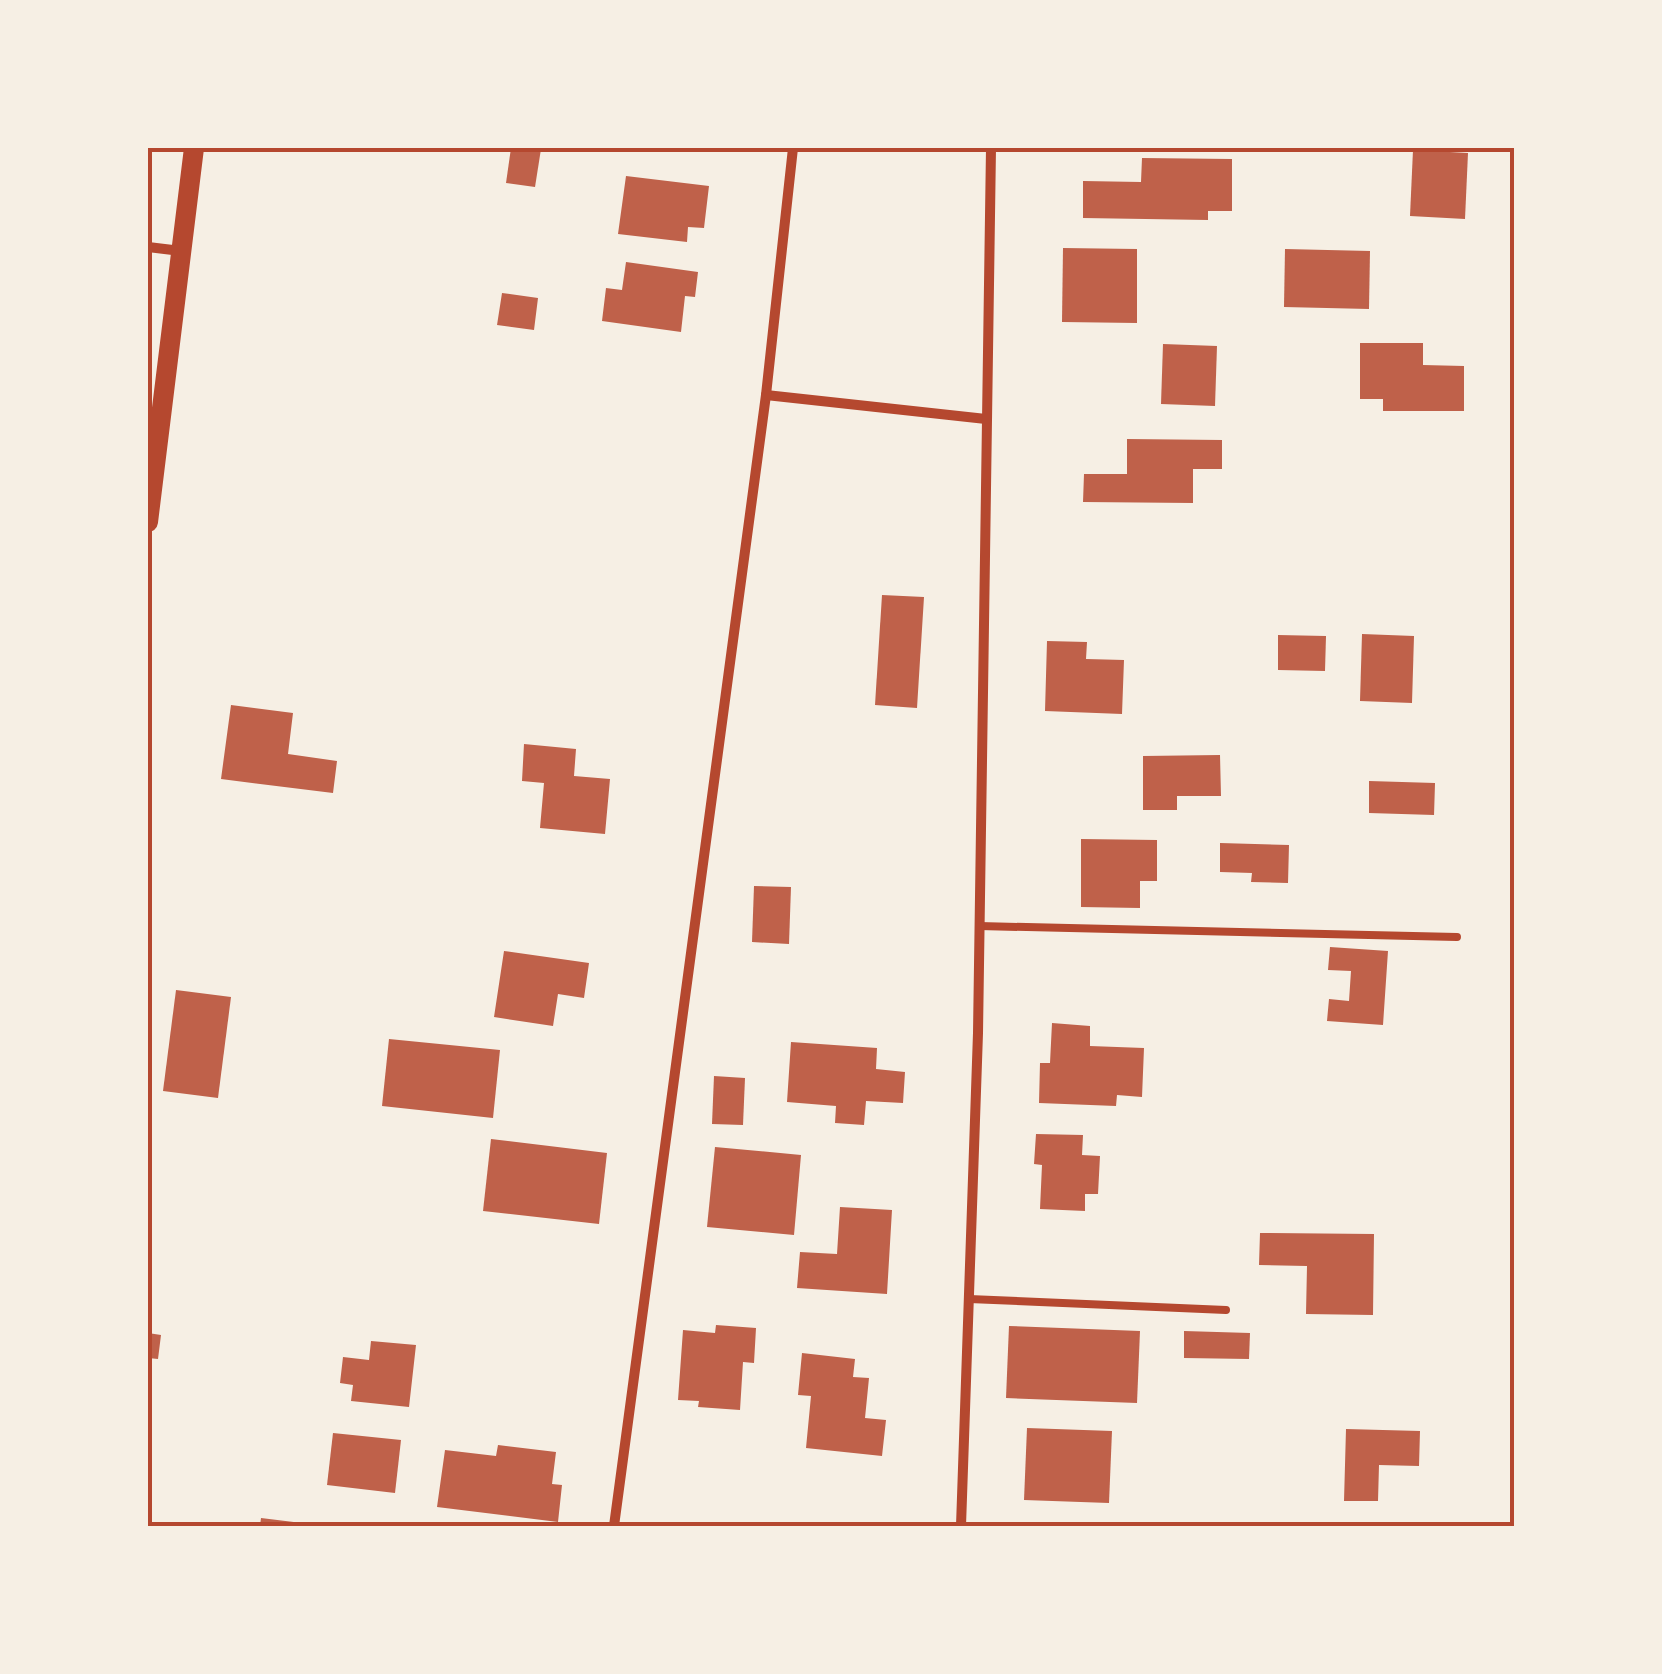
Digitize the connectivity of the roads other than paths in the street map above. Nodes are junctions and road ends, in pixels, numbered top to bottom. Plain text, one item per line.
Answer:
1 (194, 148) edge
2 (793, 148) edge
3 (991, 148) edge
4 (148, 246) edge
5 (181, 251) junction
6 (766, 395) junction
7 (986, 419) junction
8 (148, 522) edge
9 (979, 926) junction
10 (1457, 937) dead end
11 (969, 1299) junction
12 (1226, 1310) dead end
13 (614, 1526) edge
14 (960, 1526) edge

1 - 5 main road
2 - 6 street
3 - 7 street
4 - 5 street
5 - 8 main road
6 - 7 street
6 - 13 street
7 - 9 street
9 - 10 lane
9 - 11 street
11 - 12 lane
11 - 14 street

